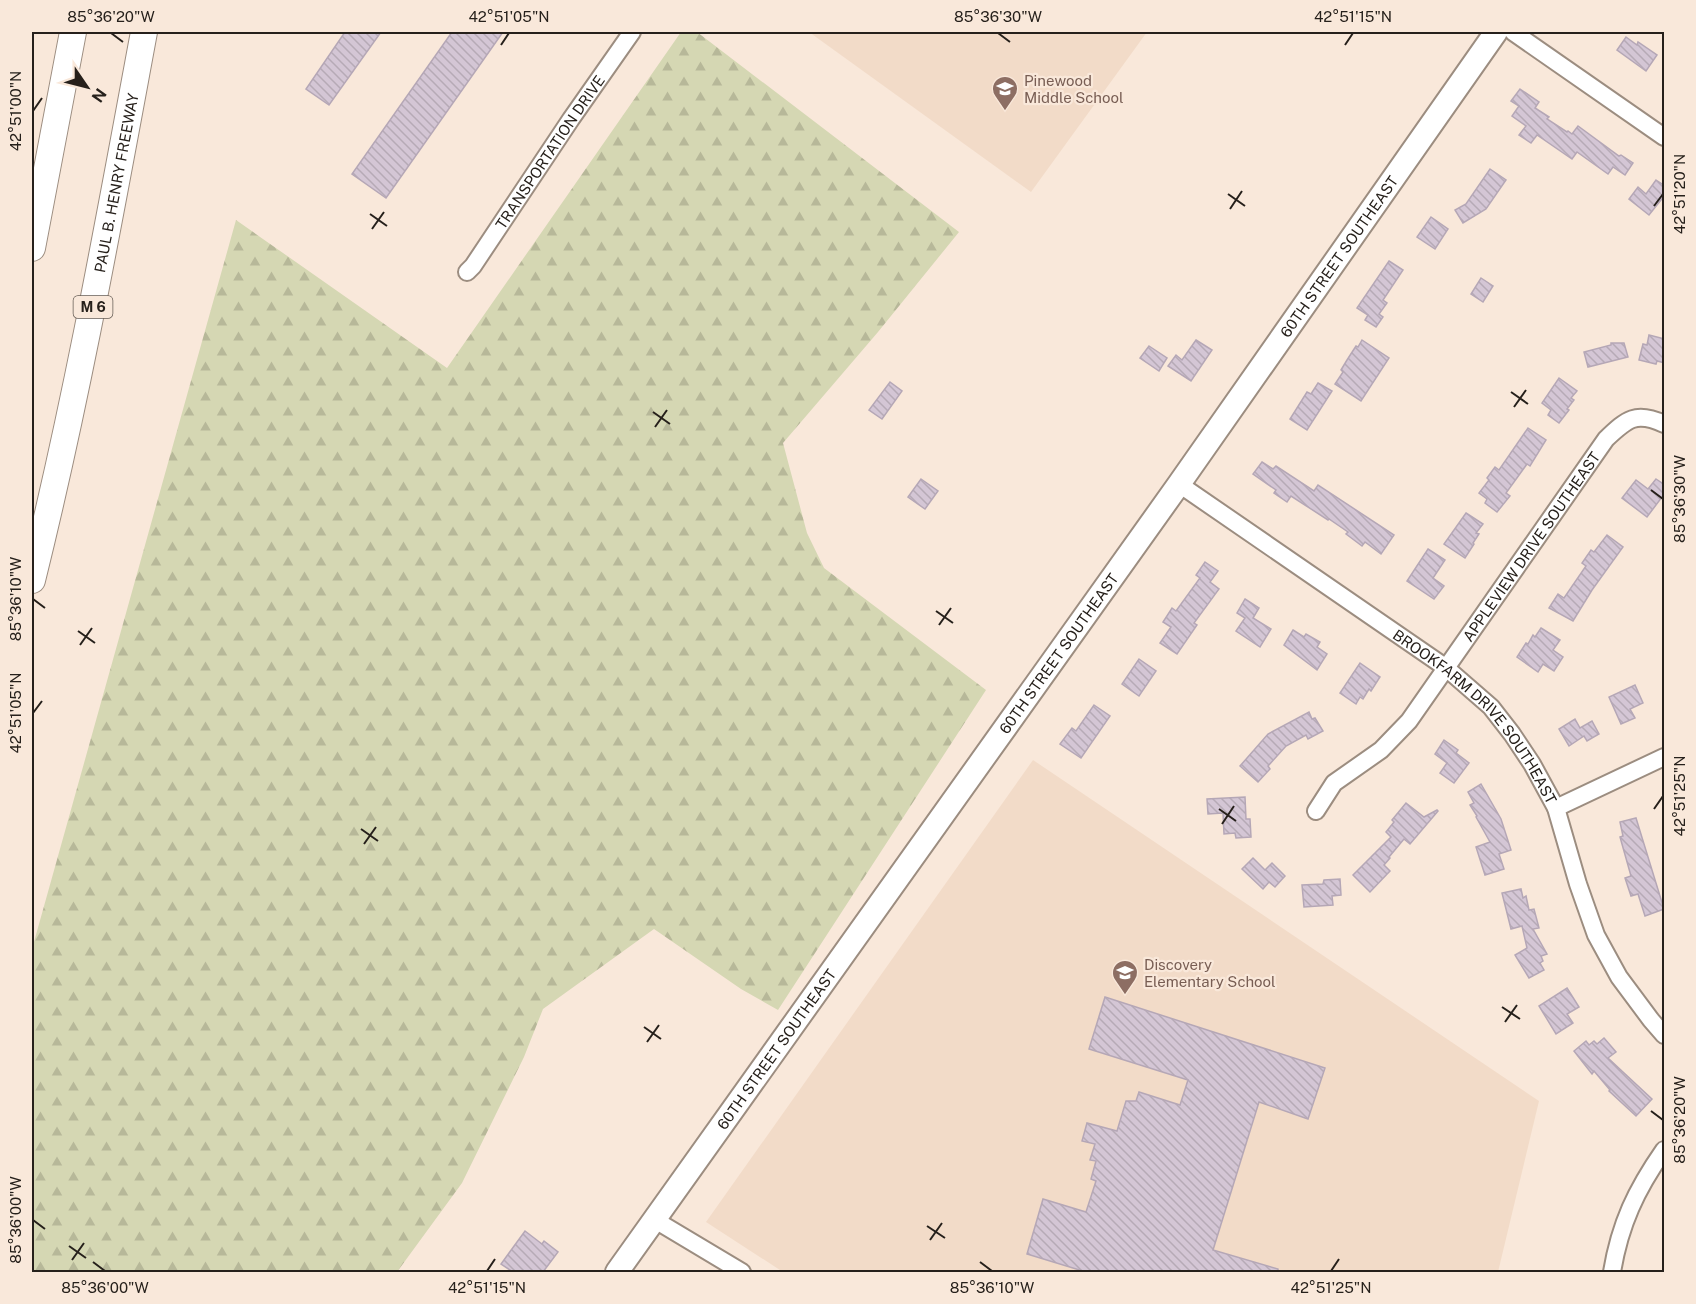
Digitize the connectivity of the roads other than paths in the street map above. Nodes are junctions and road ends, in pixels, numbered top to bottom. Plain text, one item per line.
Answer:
1 (73, 32) edge
2 (144, 32) edge
3 (632, 32) edge
4 (1496, 32) edge
5 (1514, 32) edge
6 (1665, 137) edge
7 (32, 248) edge
8 (467, 272) dead end
9 (1665, 424) edge
10 (1179, 484) junction
11 (32, 580) edge
12 (1445, 667) junction
13 (1665, 757) edge
14 (1556, 808) junction
15 (1316, 811) dead end
16 (1665, 1035) edge
17 (1665, 1150) edge
18 (655, 1220) junction
19 (618, 1272) edge
20 (742, 1272) edge
21 (1612, 1272) edge

1 - 7 highway
2 - 11 highway, PAUL B. HENRY FREEWAY / M 6
3 - 8 street, TRANSPORTATION DRIVE
4 - 10 main road, 60TH STREET SOUTHEAST
5 - 6 street
9 - 12 street, APPLEVIEW DRIVE SOUTHEAST
10 - 12 street, BROOKFARM DRIVE SOUTHEAST
10 - 18 main road, 60TH STREET SOUTHEAST
12 - 14 street, BROOKFARM DRIVE SOUTHEAST
12 - 15 street, APPLEVIEW DRIVE SOUTHEAST
13 - 14 street
14 - 16 street, BROOKFARM DRIVE SOUTHEAST
17 - 21 street
18 - 19 main road, 60TH STREET SOUTHEAST
18 - 20 street

